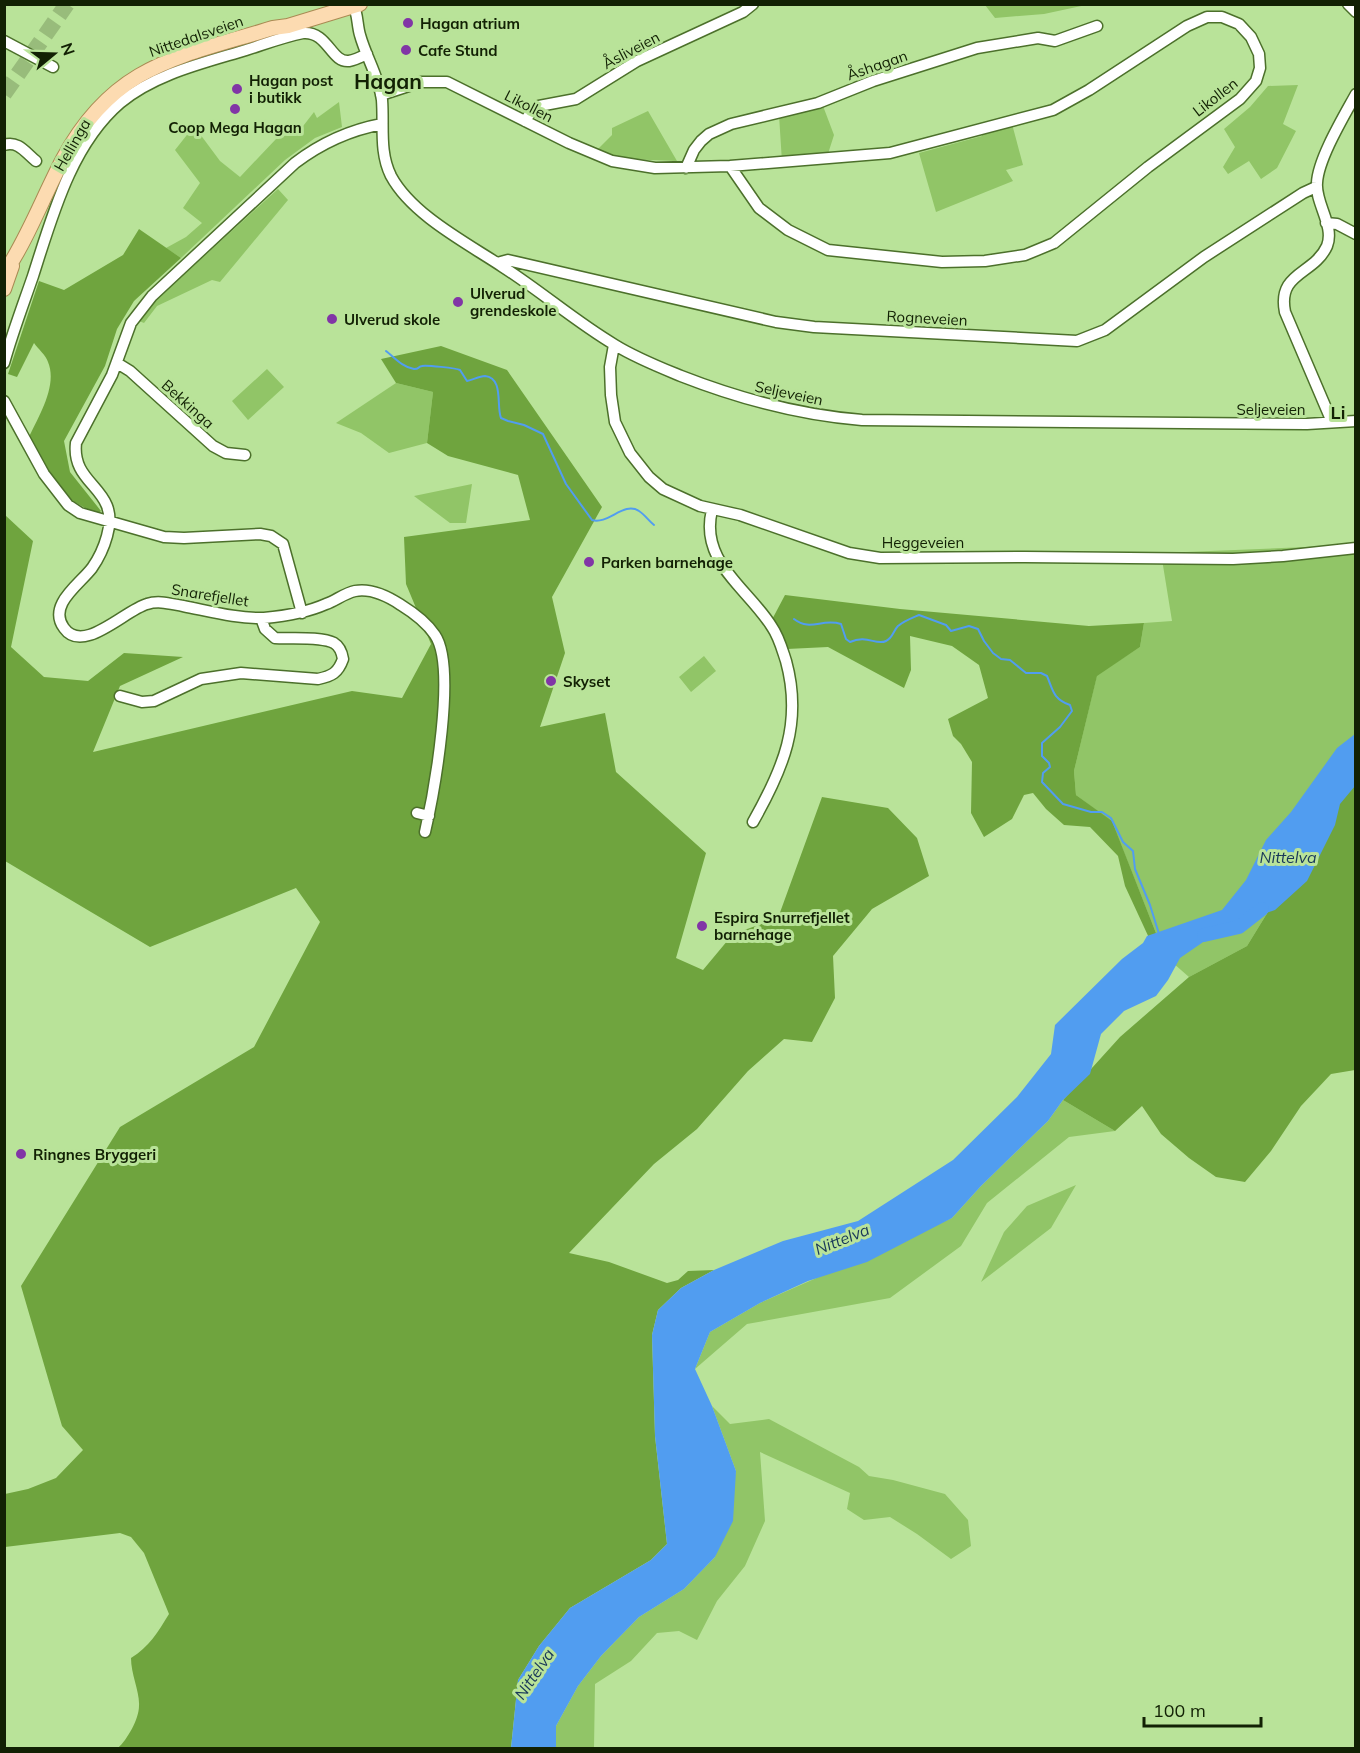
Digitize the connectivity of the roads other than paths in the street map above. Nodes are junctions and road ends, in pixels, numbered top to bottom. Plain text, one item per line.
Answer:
1 (330, 4) edge
2 (753, 4) edge
3 (1348, 4) edge
4 (352, 6) edge
5 (1356, 12) edge
6 (1097, 26) dead end
7 (273, 28) junction
8 (4, 41) edge
9 (367, 54) junction
10 (53, 67) dead end
11 (1356, 94) edge
12 (381, 95) junction
13 (525, 121) junction
14 (382, 124) junction
15 (4, 145) edge
16 (36, 161) dead end
17 (730, 166) junction
18 (686, 168) junction
19 (1316, 187) junction
20 (1326, 222) junction
21 (1356, 234) edge
22 (15, 258) junction
23 (497, 263) junction
24 (4, 274) edge
25 (4, 289) edge
26 (614, 345) junction
27 (4, 363) edge
28 (117, 363) junction
29 (4, 401) edge
30 (1356, 421) edge
31 (1332, 422) junction
32 (245, 456) dead end
33 (712, 510) junction
34 (110, 522) junction
35 (1356, 548) edge
36 (302, 613) junction
37 (261, 618) junction
38 (120, 696) dead end
39 (417, 813) dead end
40 (429, 816) junction
41 (753, 822) dead end
42 (425, 832) dead end

1 - 7 main road, Nittedalsveien
2 - 13 street, Åsliveien
3 - 5 street
4 - 7 main road, Nittedalsveien
4 - 9 street
6 - 18 street, Åshagan
7 - 22 main road, Nittedalsveien
8 - 10 street
9 - 12 street
9 - 27 street, Hellinga
11 - 19 street
12 - 13 street, Likollen
12 - 14 street, Seljeveien
13 - 18 street, Likollen
14 - 23 street, Seljeveien
14 - 28 street
15 - 16 street
17 - 17 street, Likollen
17 - 18 street, Likollen
19 - 20 street
19 - 23 street, Rogneveien
20 - 21 street
20 - 31 street
22 - 24 main road, Nittedalsveien
22 - 25 main road, Nittedalsveien
23 - 26 street, Seljeveien
26 - 31 street, Seljeveien
26 - 33 street, Heggeveien
28 - 32 street, Bekkinga
28 - 34 street
29 - 34 street
30 - 31 street, Seljeveien
33 - 35 street, Heggeveien
33 - 41 street
34 - 36 street
34 - 37 street, Snarefjellet
36 - 37 street, Snarefjellet
36 - 40 street, Snarefjellet
37 - 38 street
39 - 40 street
40 - 42 street, Snarefjellet

